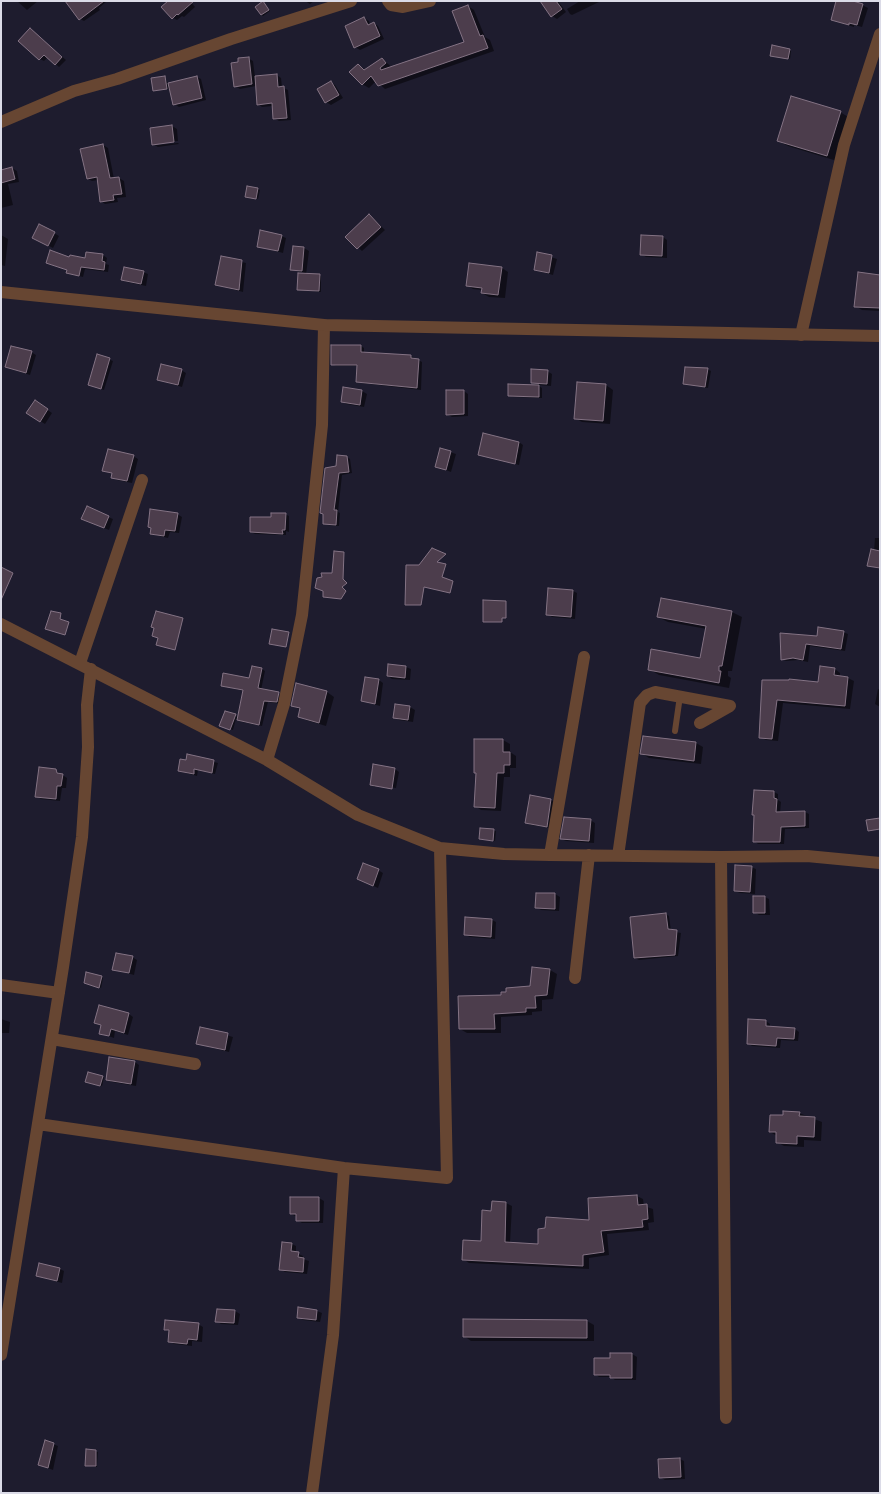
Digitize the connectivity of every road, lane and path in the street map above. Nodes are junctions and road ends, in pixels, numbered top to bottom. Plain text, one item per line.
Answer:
1 (351, 1) edge
2 (388, 1) edge
3 (430, 1) edge
4 (880, 34) edge
5 (1, 122) edge
6 (1, 292) edge
7 (324, 325) junction
8 (801, 335) junction
9 (880, 336) edge
10 (142, 480) dead end
11 (1, 624) edge
12 (584, 657) dead end
13 (80, 663) junction
14 (91, 669) junction
15 (680, 696) junction
16 (700, 723) dead end
17 (675, 731) dead end
18 (267, 760) junction
19 (440, 848) junction
20 (550, 855) junction
21 (589, 855) junction
22 (618, 856) junction
23 (721, 857) junction
24 (880, 863) edge
25 (575, 978) dead end
26 (1, 985) edge
27 (59, 993) junction
28 (52, 1039) junction
29 (195, 1064) dead end
30 (38, 1124) junction
31 (344, 1168) junction
32 (1, 1355) edge
33 (726, 1418) dead end
34 (312, 1493) edge

1 - 5 street
2 - 3 street
4 - 8 street
6 - 7 street
7 - 8 street
7 - 18 street
8 - 9 street
10 - 13 street
11 - 13 street
12 - 20 street
13 - 14 street
14 - 18 street
14 - 27 street
15 - 16 street
15 - 17 lane
15 - 22 street
18 - 19 street
19 - 20 street
19 - 31 street
20 - 21 street
21 - 22 street
21 - 25 street
22 - 23 street
23 - 24 street
23 - 33 street
26 - 27 street
27 - 28 street
28 - 29 street
28 - 30 street
30 - 31 street
30 - 32 street
31 - 34 street

